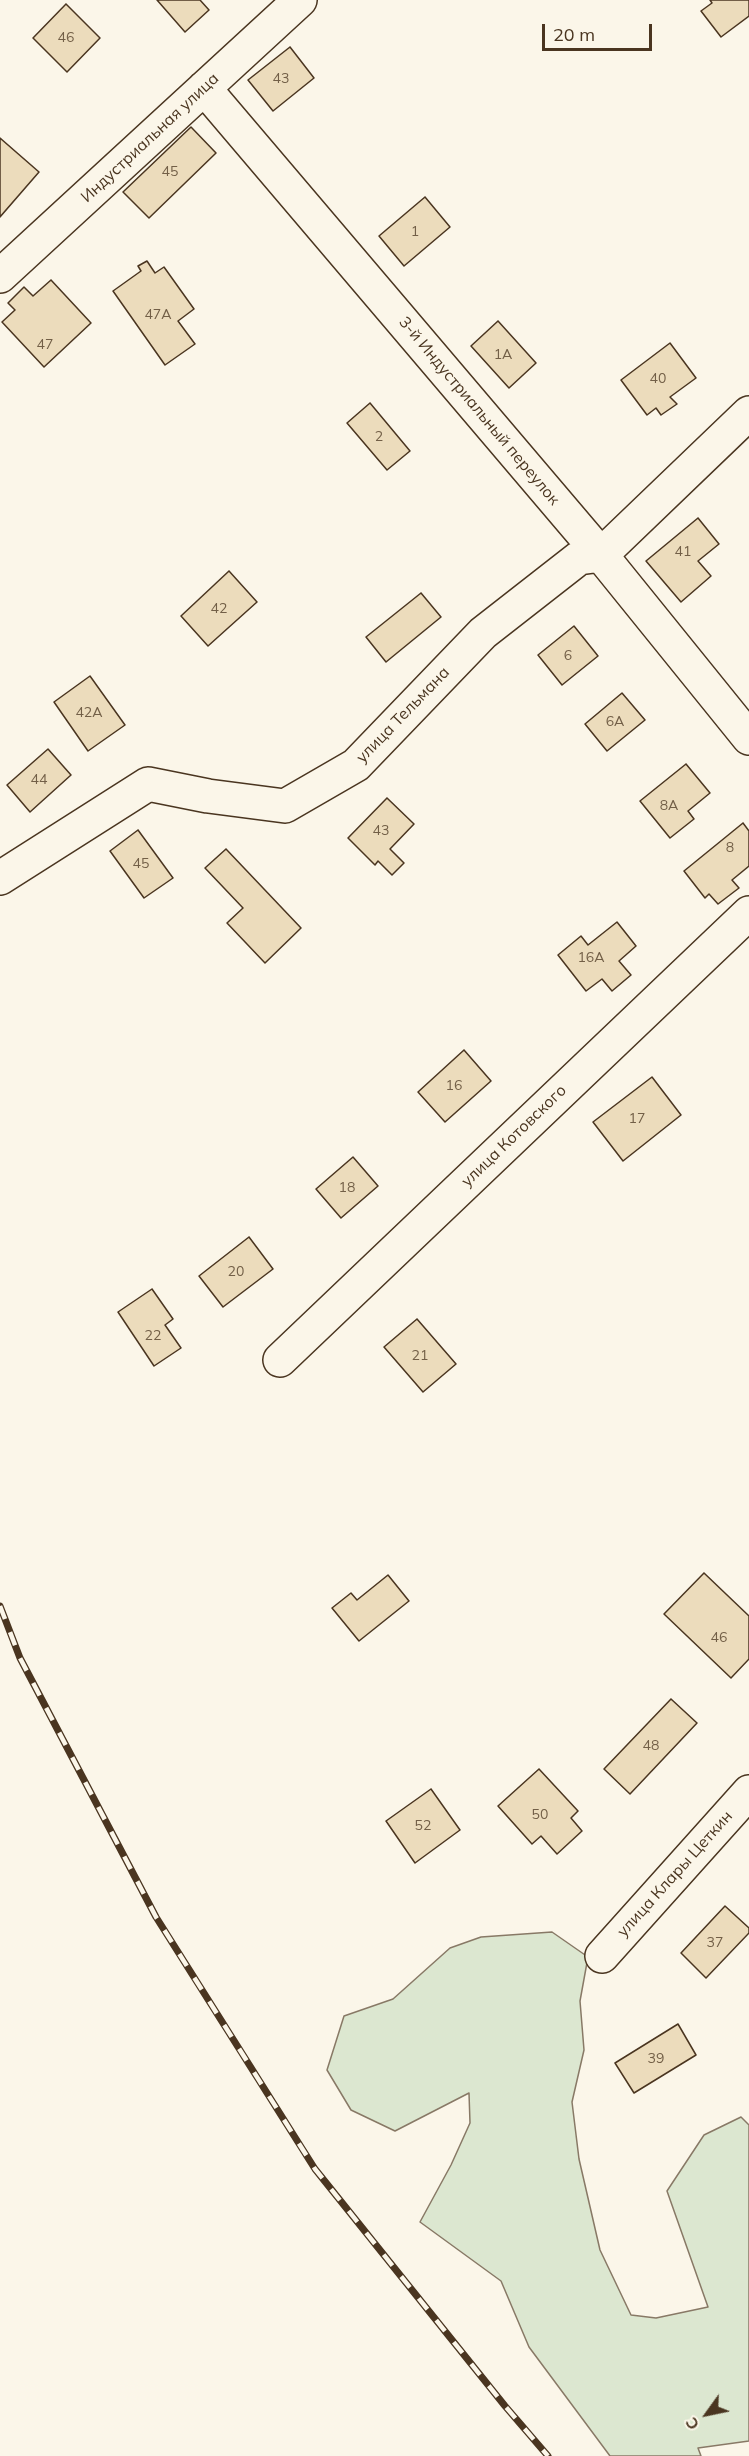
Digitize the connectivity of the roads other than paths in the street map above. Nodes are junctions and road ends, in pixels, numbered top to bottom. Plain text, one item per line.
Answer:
1 (300, 0) edge
2 (204, 88) junction
3 (0, 276) edge
4 (749, 413) edge
5 (601, 555) junction
6 (749, 738) edge
7 (0, 878) edge
8 (749, 913) edge
9 (280, 1360) dead end
10 (749, 1792) edge
11 (602, 1956) dead end

1 - 2 street, Индустриальная улица
2 - 3 street, Индустриальная улица
2 - 5 street, 3-й Индустриальный переулок
4 - 5 street, улица Тельмана
5 - 6 street, 3-й Индустриальный переулок
5 - 7 street, улица Тельмана
8 - 9 street, улица Котовского
10 - 11 street, улица Клары Цеткин

